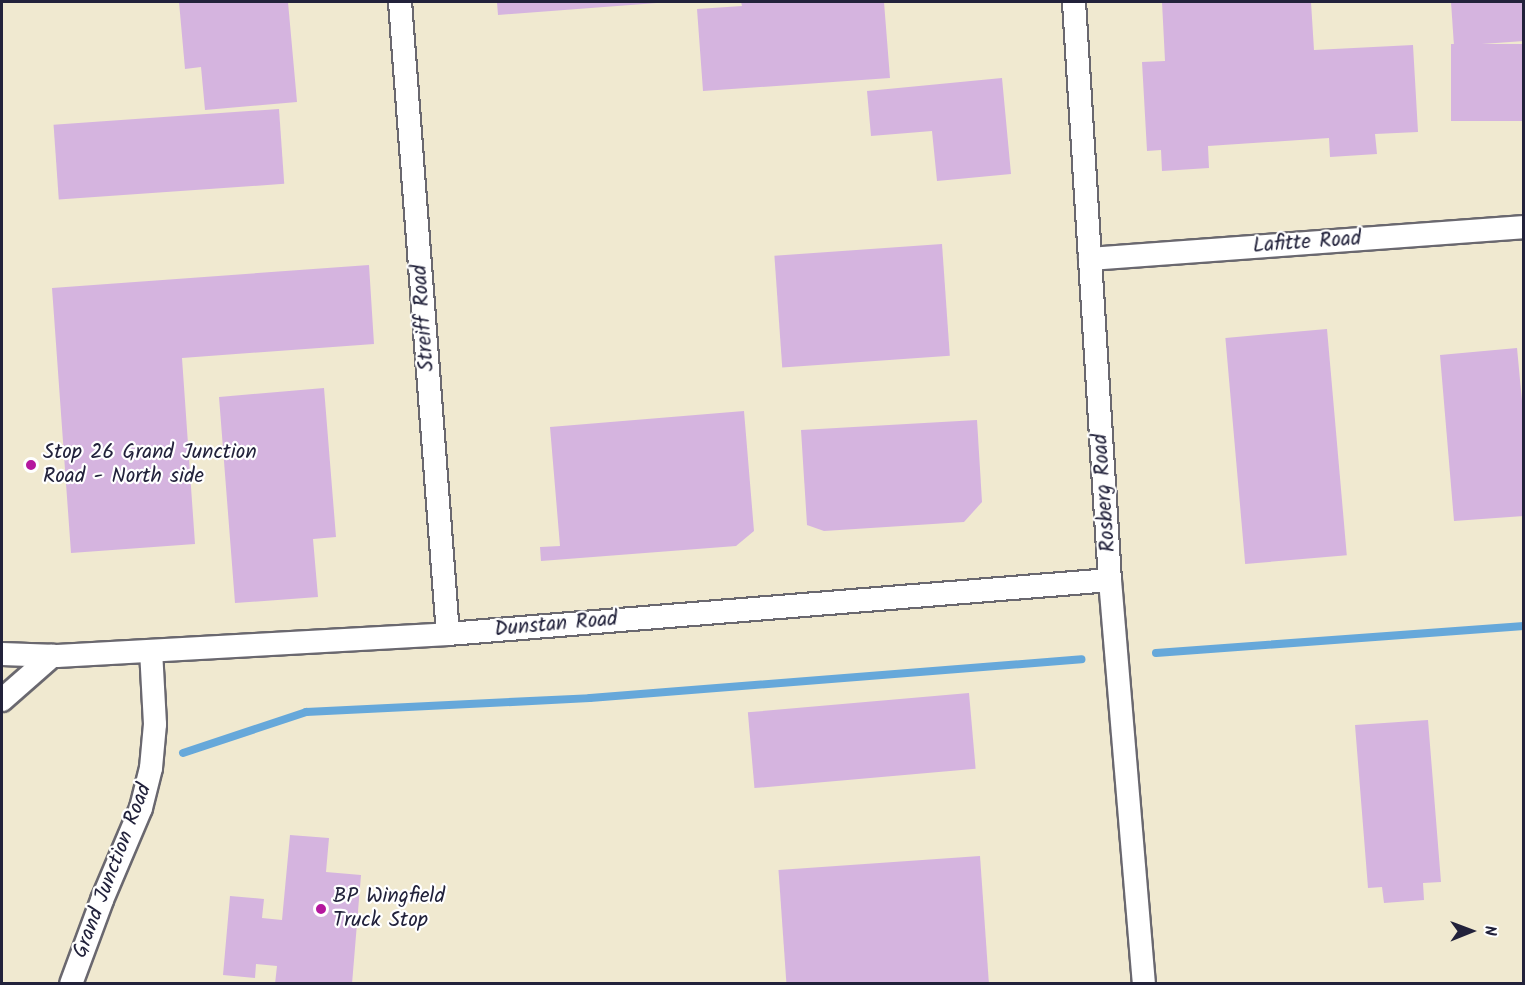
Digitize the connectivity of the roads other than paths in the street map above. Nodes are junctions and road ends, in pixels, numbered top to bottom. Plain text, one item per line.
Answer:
1 (399, 2) edge
2 (1074, 2) edge
3 (1524, 227) edge
4 (1090, 259) junction
5 (1110, 580) junction
6 (448, 634) junction
7 (151, 651) junction
8 (2, 654) edge
9 (52, 656) junction
10 (2, 700) edge
11 (71, 984) edge
12 (1144, 984) edge

1 - 6 street, Streiff Road
2 - 4 street, Rosberg Road
3 - 4 street, Lafitte Road
4 - 5 street, Rosberg Road
5 - 6 street, Dunstan Road
5 - 12 street, Rosberg Road
6 - 7 street, Dunstan Road
7 - 9 street, Dunstan Road
7 - 11 street, Grand Junction Road
8 - 9 street, Dunstan Road
9 - 10 street

